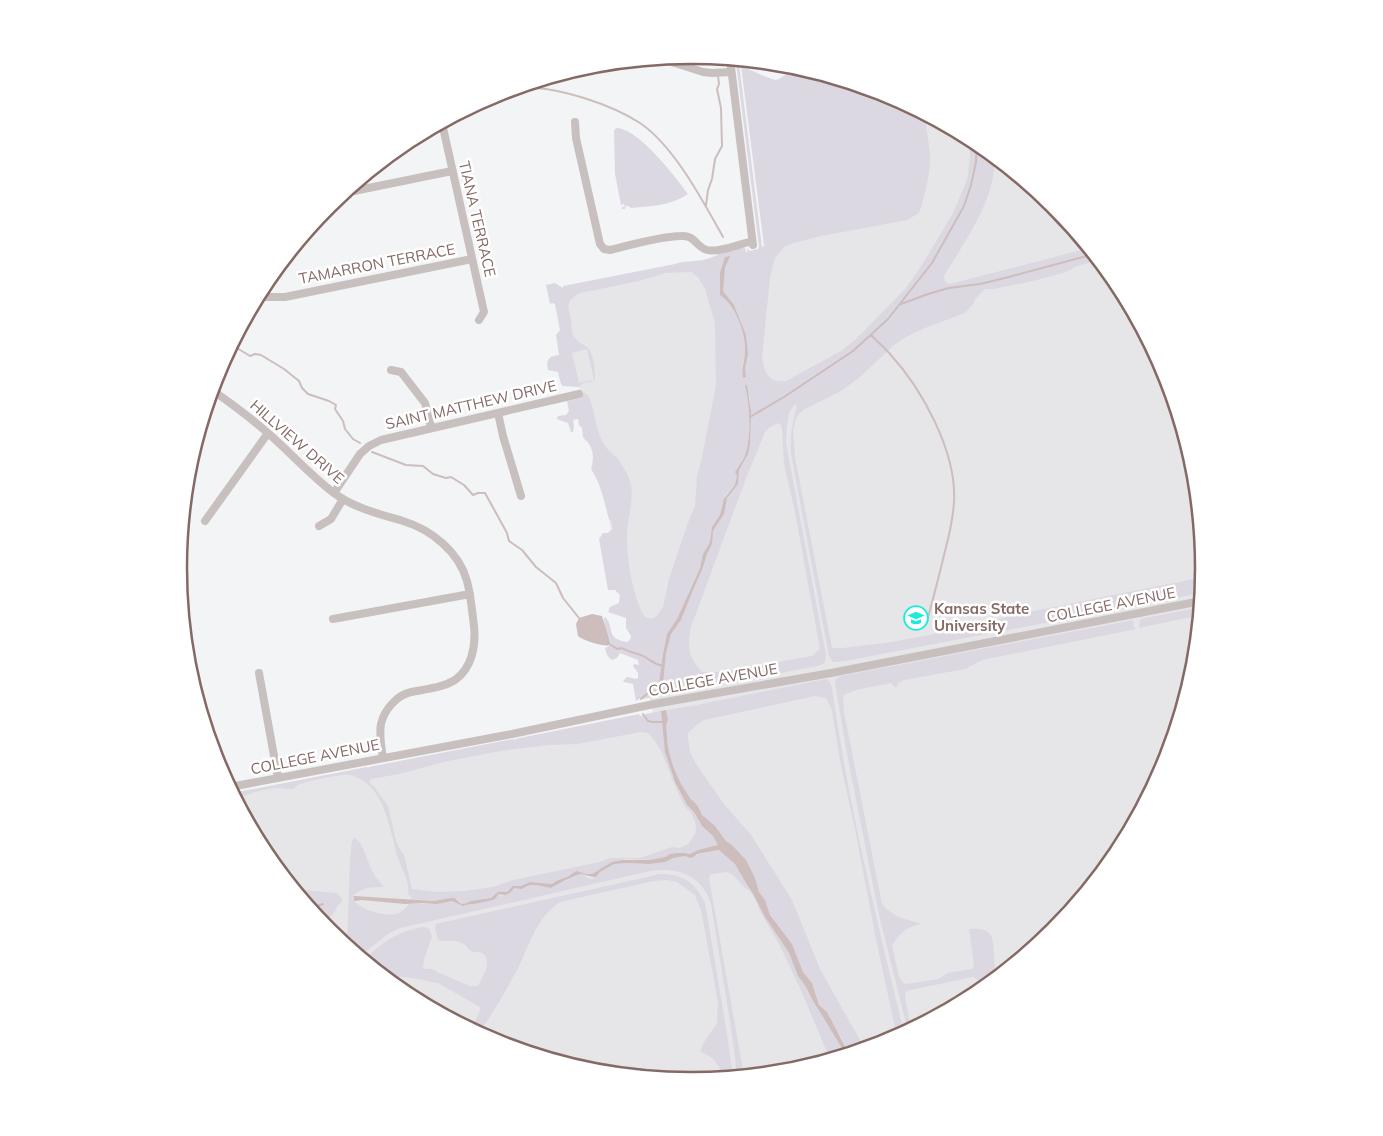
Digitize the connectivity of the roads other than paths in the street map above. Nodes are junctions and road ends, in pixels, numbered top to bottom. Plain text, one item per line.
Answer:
1 (679, 64) edge
2 (731, 66) edge
3 (731, 72) junction
4 (576, 122) dead end
5 (443, 129) edge
6 (452, 171) junction
7 (358, 190) edge
8 (472, 259) junction
9 (267, 297) edge
10 (480, 320) dead end
11 (391, 370) dead end
12 (579, 394) dead end
13 (218, 395) edge
14 (498, 412) junction
15 (431, 428) junction
16 (268, 433) junction
17 (334, 493) junction
18 (521, 496) dead end
19 (343, 499) junction
20 (205, 521) dead end
21 (319, 526) dead end
22 (470, 594) junction
23 (1195, 602) edge
24 (333, 619) dead end
25 (259, 673) dead end
26 (382, 758) junction
27 (278, 778) junction
28 (237, 786) edge

1 - 3 street
2 - 3 street
3 - 4 street
5 - 6 street, TIANA TERRACE
6 - 7 street
6 - 8 street, TIANA TERRACE
8 - 9 street, TAMARRON TERRACE
8 - 10 street, TIANA TERRACE
11 - 15 street
12 - 14 street, SAINT MATTHEW DRIVE
13 - 16 street, HILLVIEW DRIVE
14 - 15 street, SAINT MATTHEW DRIVE
14 - 18 street
15 - 17 street, SAINT MATTHEW DRIVE
16 - 17 street, HILLVIEW DRIVE
16 - 20 street
17 - 19 street, HILLVIEW DRIVE
19 - 21 street
19 - 22 street, HILLVIEW DRIVE
22 - 24 street
22 - 26 street, HILLVIEW DRIVE
23 - 26 street, COLLEGE AVENUE
25 - 27 street
26 - 27 street, COLLEGE AVENUE
27 - 28 street, COLLEGE AVENUE

